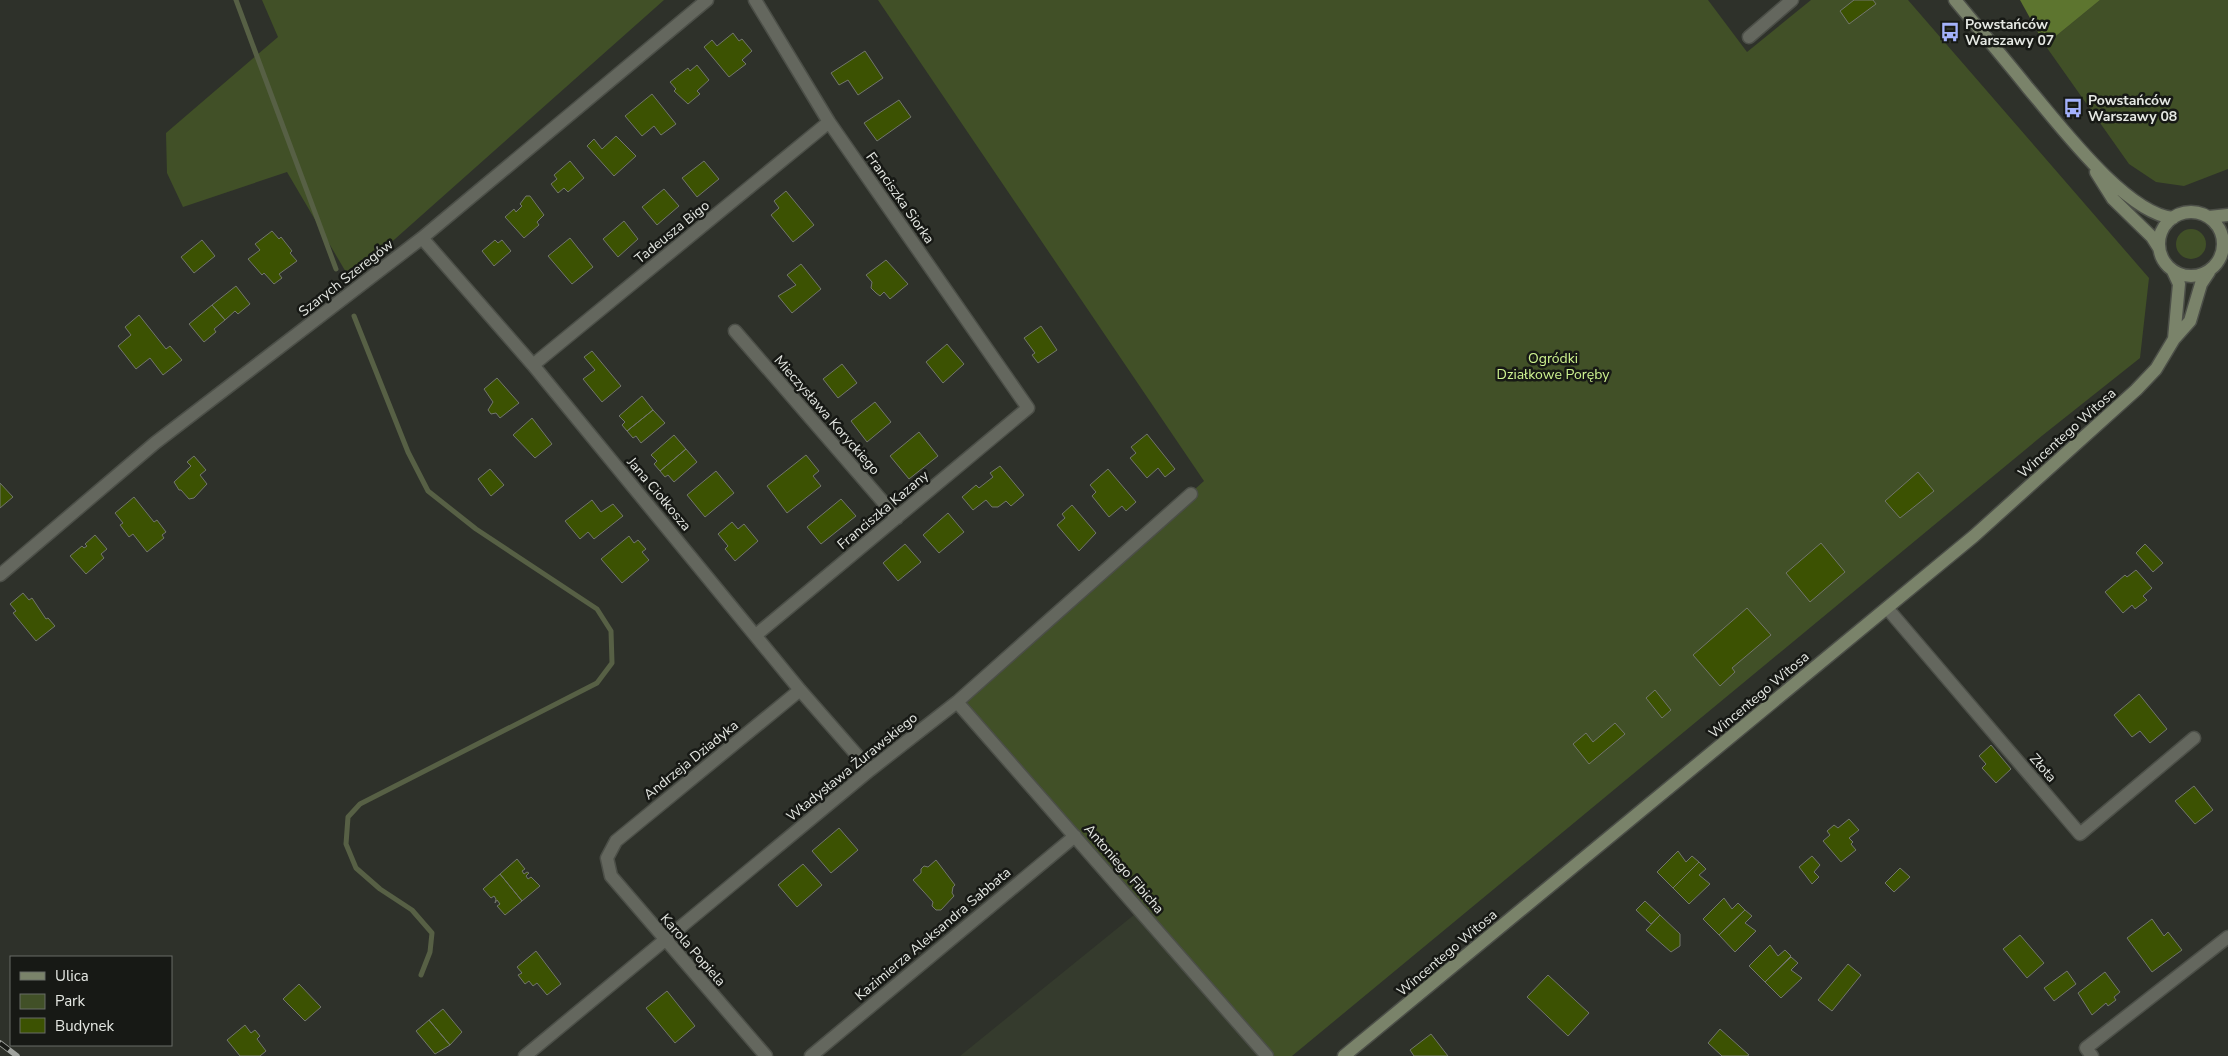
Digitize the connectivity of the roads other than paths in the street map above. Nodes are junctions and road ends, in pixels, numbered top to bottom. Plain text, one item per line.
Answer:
1 (707, 0) edge
2 (755, 0) edge
3 (1792, 0) edge
4 (1955, 0) edge
5 (1749, 37) dead end
6 (830, 122) junction
7 (2087, 158) junction
8 (2228, 215) edge
9 (2173, 218) junction
10 (2209, 218) junction
11 (422, 238) junction
12 (2159, 248) junction
13 (2226, 248) edge
14 (2173, 272) junction
15 (2209, 272) junction
16 (735, 331) dead end
17 (2174, 339) junction
18 (533, 365) junction
19 (1028, 408) joint
20 (1191, 494) dead end
21 (897, 518) junction
22 (0, 575) edge
23 (1887, 608) junction
24 (756, 634) junction
25 (800, 690) junction
26 (958, 702) junction
27 (2194, 738) dead end
28 (870, 770) junction
29 (1075, 836) junction
30 (607, 858) joint
31 (2228, 937) edge
32 (664, 940) junction
33 (524, 1056) edge
34 (766, 1056) edge
35 (811, 1056) edge
36 (1267, 1056) edge
37 (1344, 1056) edge
38 (2092, 1056) edge

1 - 11 street, Szarych Szeregów
2 - 6 street, Franciszka Siorka
3 - 5 street
4 - 7 street
6 - 18 street, Tadeusza Bigo
6 - 19 street, Franciszka Siorka
7 - 9 street
7 - 12 street
8 - 10 street
9 - 10 street
9 - 12 street
10 - 13 street
11 - 18 street, Jana Ciołkosza
11 - 22 street, Szarych Szeregów
12 - 14 street
13 - 15 street
14 - 15 street
14 - 17 street, Wincentego Witosa
15 - 17 street, Wincentego Witosa
16 - 21 street, Mieczysława Koryckiego
17 - 23 street, Wincentego Witosa
18 - 24 street, Jana Ciołkosza
19 - 21 street, Franciszka Kazany
20 - 26 street, Władysława Żurawskiego
21 - 24 street, Franciszka Kazany
23 - 27 street, Złota
23 - 37 street, Wincentego Witosa
24 - 25 street, Jana Ciołkosza
25 - 28 street, Jana Ciołkosza
25 - 30 street, Andrzeja Dziadyka
26 - 28 street, Władysława Żurawskiego
26 - 29 street, Antoniego Fibicha
28 - 32 street, Władysława Żurawskiego
29 - 35 street, Kazimierza Aleksandra Sabbata
29 - 36 street, Antoniego Fibicha
30 - 32 street, Karola Popiela
31 - 38 street
32 - 33 street, Władysława Żurawskiego
32 - 34 street, Karola Popiela

